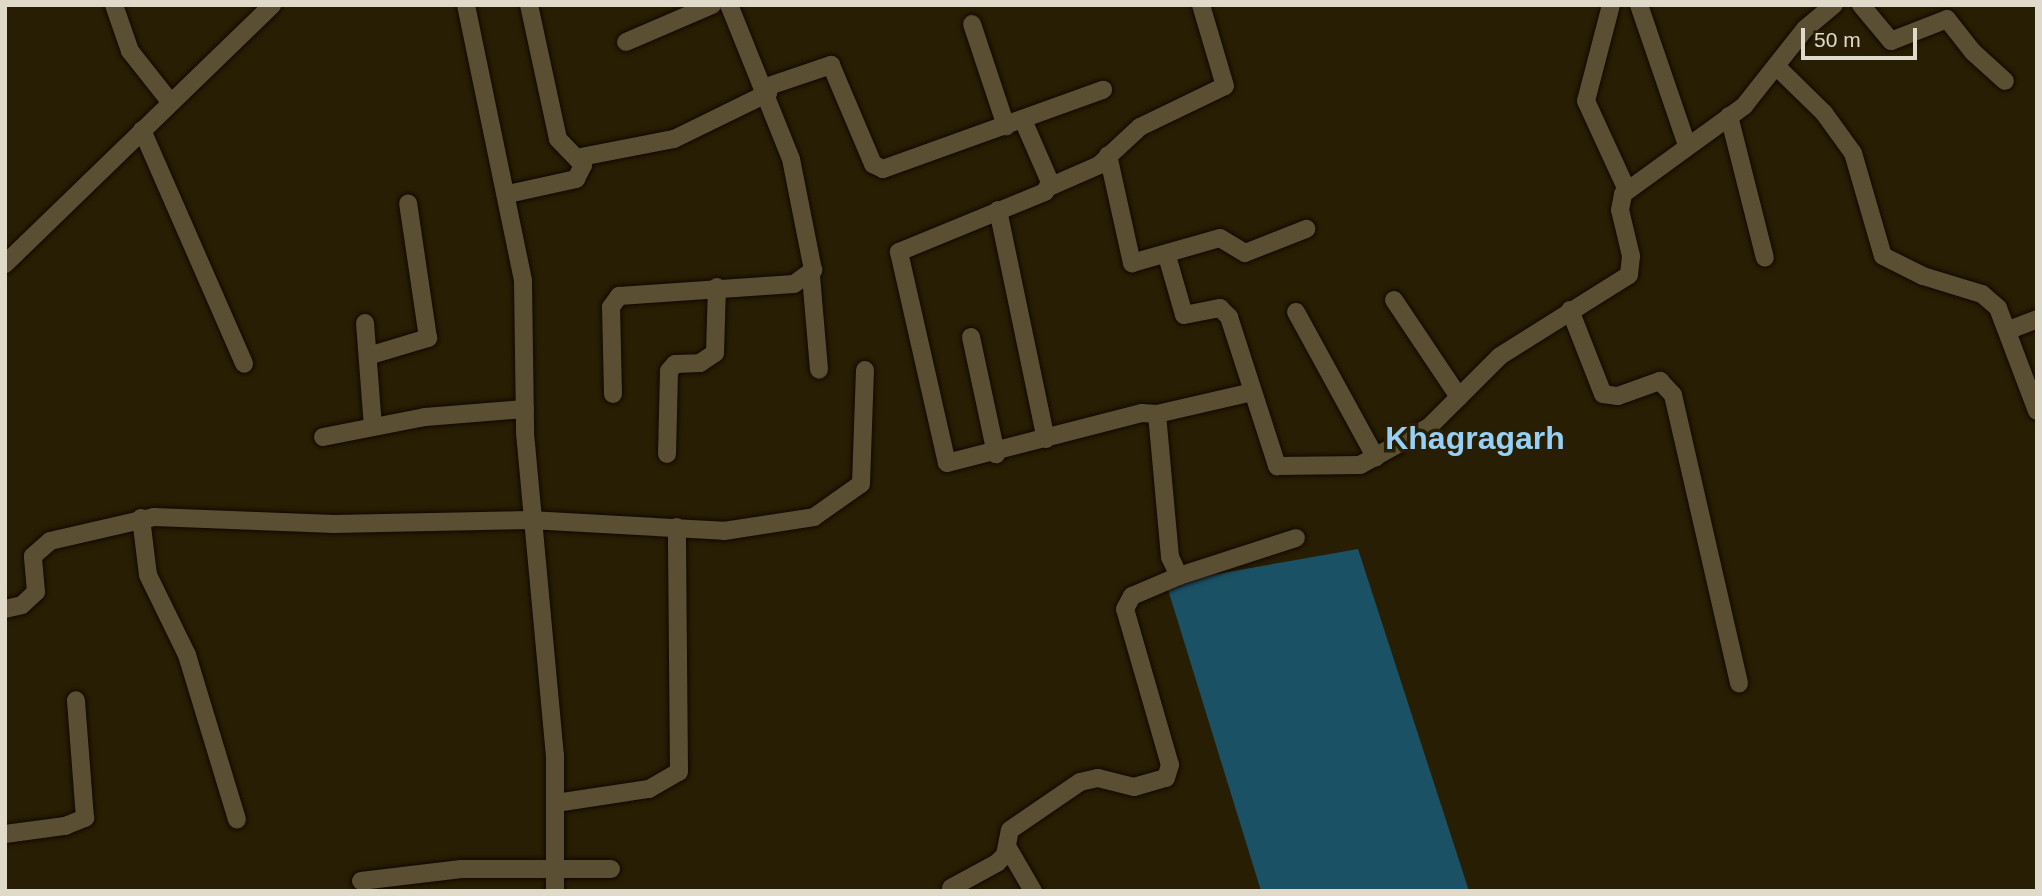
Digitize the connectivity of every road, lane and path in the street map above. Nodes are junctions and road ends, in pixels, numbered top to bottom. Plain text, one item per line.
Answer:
1 (114, 5) edge
2 (272, 5) edge
3 (466, 5) edge
4 (529, 5) edge
5 (712, 5) edge
6 (729, 5) edge
7 (1201, 5) edge
8 (1611, 5) edge
9 (1639, 5) edge
10 (1834, 5) edge
11 (1861, 5) edge
12 (972, 23) dead end
13 (626, 42) dead end
14 (1777, 66) junction
15 (2006, 81) dead end
16 (767, 90) junction
17 (1103, 90) dead end
18 (170, 103) junction
19 (1729, 116) junction
20 (1014, 123) junction
21 (142, 130) junction
22 (1687, 145) junction
23 (1108, 155) junction
24 (581, 157) junction
25 (1049, 187) junction
26 (1628, 190) junction
27 (508, 194) junction
28 (408, 203) dead end
29 (998, 210) junction
30 (1306, 229) dead end
31 (1167, 256) junction
32 (1765, 258) dead end
33 (5, 264) edge
34 (811, 276) junction
35 (716, 287) junction
36 (1394, 300) dead end
37 (1570, 310) junction
38 (1297, 312) dead end
39 (2037, 319) edge
40 (365, 323) dead end
41 (2010, 330) junction
42 (971, 337) dead end
43 (368, 356) junction
44 (244, 364) dead end
45 (820, 370) dead end
46 (865, 370) dead end
47 (1252, 392) junction
48 (613, 394) dead end
49 (1459, 397) junction
50 (525, 409) junction
51 (2037, 411) edge
52 (1157, 414) junction
53 (373, 427) junction
54 (323, 437) dead end
55 (1046, 439) junction
56 (667, 454) dead end
57 (996, 454) junction
58 (1376, 458) junction
59 (141, 519) junction
60 (530, 520) junction
61 (677, 527) junction
62 (1296, 537) dead end
63 (1179, 576) junction
64 (5, 609) edge
65 (1739, 684) dead end
66 (76, 700) dead end
67 (556, 803) junction
68 (237, 820) dead end
69 (5, 834) edge
70 (1008, 848) junction
71 (611, 869) dead end
72 (556, 870) junction
73 (361, 881) dead end
74 (951, 888) dead end
75 (555, 891) edge
76 (1033, 891) edge

1 - 18 street
2 - 18 street
3 - 27 street
4 - 24 street
5 - 13 street
6 - 16 street
7 - 23 street
8 - 26 street
9 - 22 street
10 - 14 street
11 - 15 street
12 - 20 street
14 - 19 street
14 - 41 street
16 - 20 street
16 - 24 street
16 - 34 street
17 - 20 street
18 - 21 street
19 - 22 street
19 - 32 street
20 - 25 street
21 - 33 street
21 - 44 street
22 - 26 street
23 - 25 street
23 - 31 street
24 - 27 street
25 - 29 street
26 - 37 street
27 - 50 street
28 - 43 street
29 - 55 street
29 - 57 street
30 - 31 street
31 - 47 street
34 - 35 street
34 - 45 street
35 - 48 street
35 - 56 street
36 - 49 street
37 - 49 street
37 - 65 street
38 - 58 street
39 - 41 street
40 - 43 street
41 - 51 street
42 - 57 street
43 - 53 street
46 - 61 street
47 - 52 street
47 - 58 street
49 - 58 street
50 - 53 street
50 - 60 street
52 - 55 street
52 - 63 street
53 - 54 street
55 - 57 street
59 - 60 street
59 - 64 street
59 - 68 street
60 - 61 street
60 - 67 street
61 - 67 street
62 - 63 street
63 - 70 street
66 - 69 street
67 - 72 street
70 - 74 street
70 - 76 street
71 - 72 street
72 - 73 street
72 - 75 street

